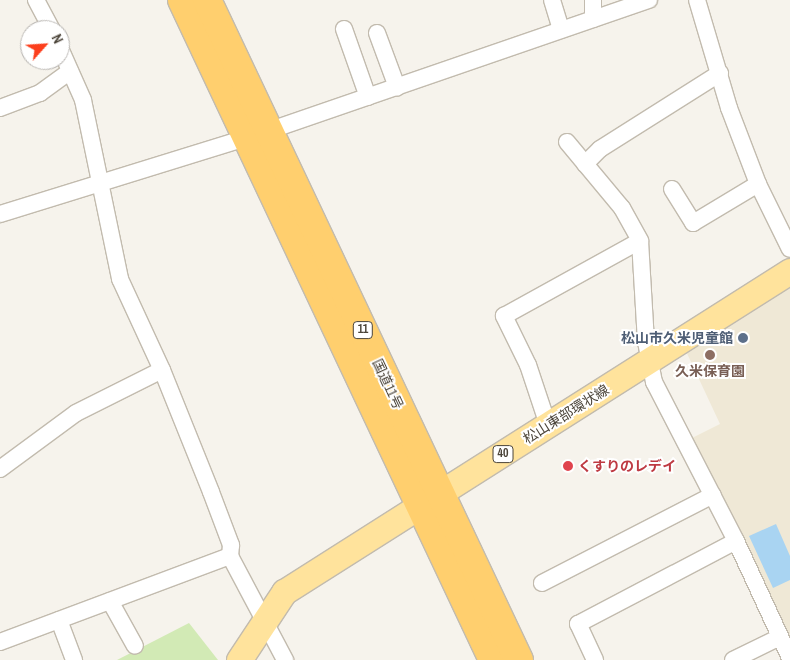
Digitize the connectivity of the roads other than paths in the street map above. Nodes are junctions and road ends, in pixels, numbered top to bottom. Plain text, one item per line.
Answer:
1 (36, 0) edge
2 (182, 0) edge
3 (207, 0) edge
4 (552, 0) edge
5 (593, 0) edge
6 (650, 0) edge
7 (697, 0) edge
8 (593, 19) junction
9 (47, 20) edge
10 (344, 29) dead end
11 (561, 30) junction
12 (377, 33) dead end
13 (70, 71) joint
14 (720, 73) junction
15 (397, 87) junction
16 (368, 97) junction
17 (0, 108) edge
18 (258, 134) junction
19 (567, 142) dead end
20 (585, 164) junction
21 (99, 182) junction
22 (758, 184) junction
23 (672, 189) dead end
24 (0, 214) edge
25 (640, 241) junction
26 (790, 249) edge
27 (790, 271) edge
28 (649, 361) junction
29 (162, 370) junction
30 (548, 425) junction
31 (0, 469) edge
32 (713, 495) junction
33 (430, 501) junction
34 (736, 540) junction
35 (230, 556) junction
36 (542, 583) dead end
37 (110, 601) junction
38 (59, 620) junction
39 (262, 621) junction
40 (780, 637) junction
41 (0, 642) edge
42 (134, 646) dead end
43 (790, 658) edge
44 (74, 660) edge
45 (239, 660) edge
46 (285, 660) edge
47 (493, 660) edge
48 (519, 660) edge
49 (595, 660) edge
50 (733, 660) edge

1 - 9 street
2 - 18 highway, 国道11号 / 11
3 - 18 highway, 国道11号 / 11
4 - 11 street
5 - 8 street
6 - 8 street
7 - 14 street
8 - 11 street
10 - 16 street
11 - 15 street
12 - 15 street
13 - 17 street
13 - 21 street
14 - 20 street
14 - 22 street
15 - 16 street
16 - 18 street
18 - 21 street
18 - 33 highway, 国道11号 / 11
19 - 20 street
20 - 25 street
21 - 24 street
21 - 29 street
22 - 23 street
22 - 26 street
25 - 28 street
25 - 30 street
27 - 28 main road, 松山東部環状線 / 40
28 - 30 main road, 松山東部環状線 / 40
28 - 32 street
29 - 31 street
29 - 35 street
30 - 33 main road, 松山東部環状線 / 40
32 - 34 street
32 - 36 street
33 - 39 main road, 松山東部環状線 / 40
33 - 47 highway, 国道11号 / 11
33 - 48 highway, 国道11号 / 11
34 - 40 street
34 - 49 street
35 - 37 street
35 - 39 street
37 - 38 street
37 - 42 street
38 - 41 street
38 - 44 street
39 - 45 main road, 松山東部環状線 / 40
39 - 46 street
40 - 43 street
40 - 50 street

